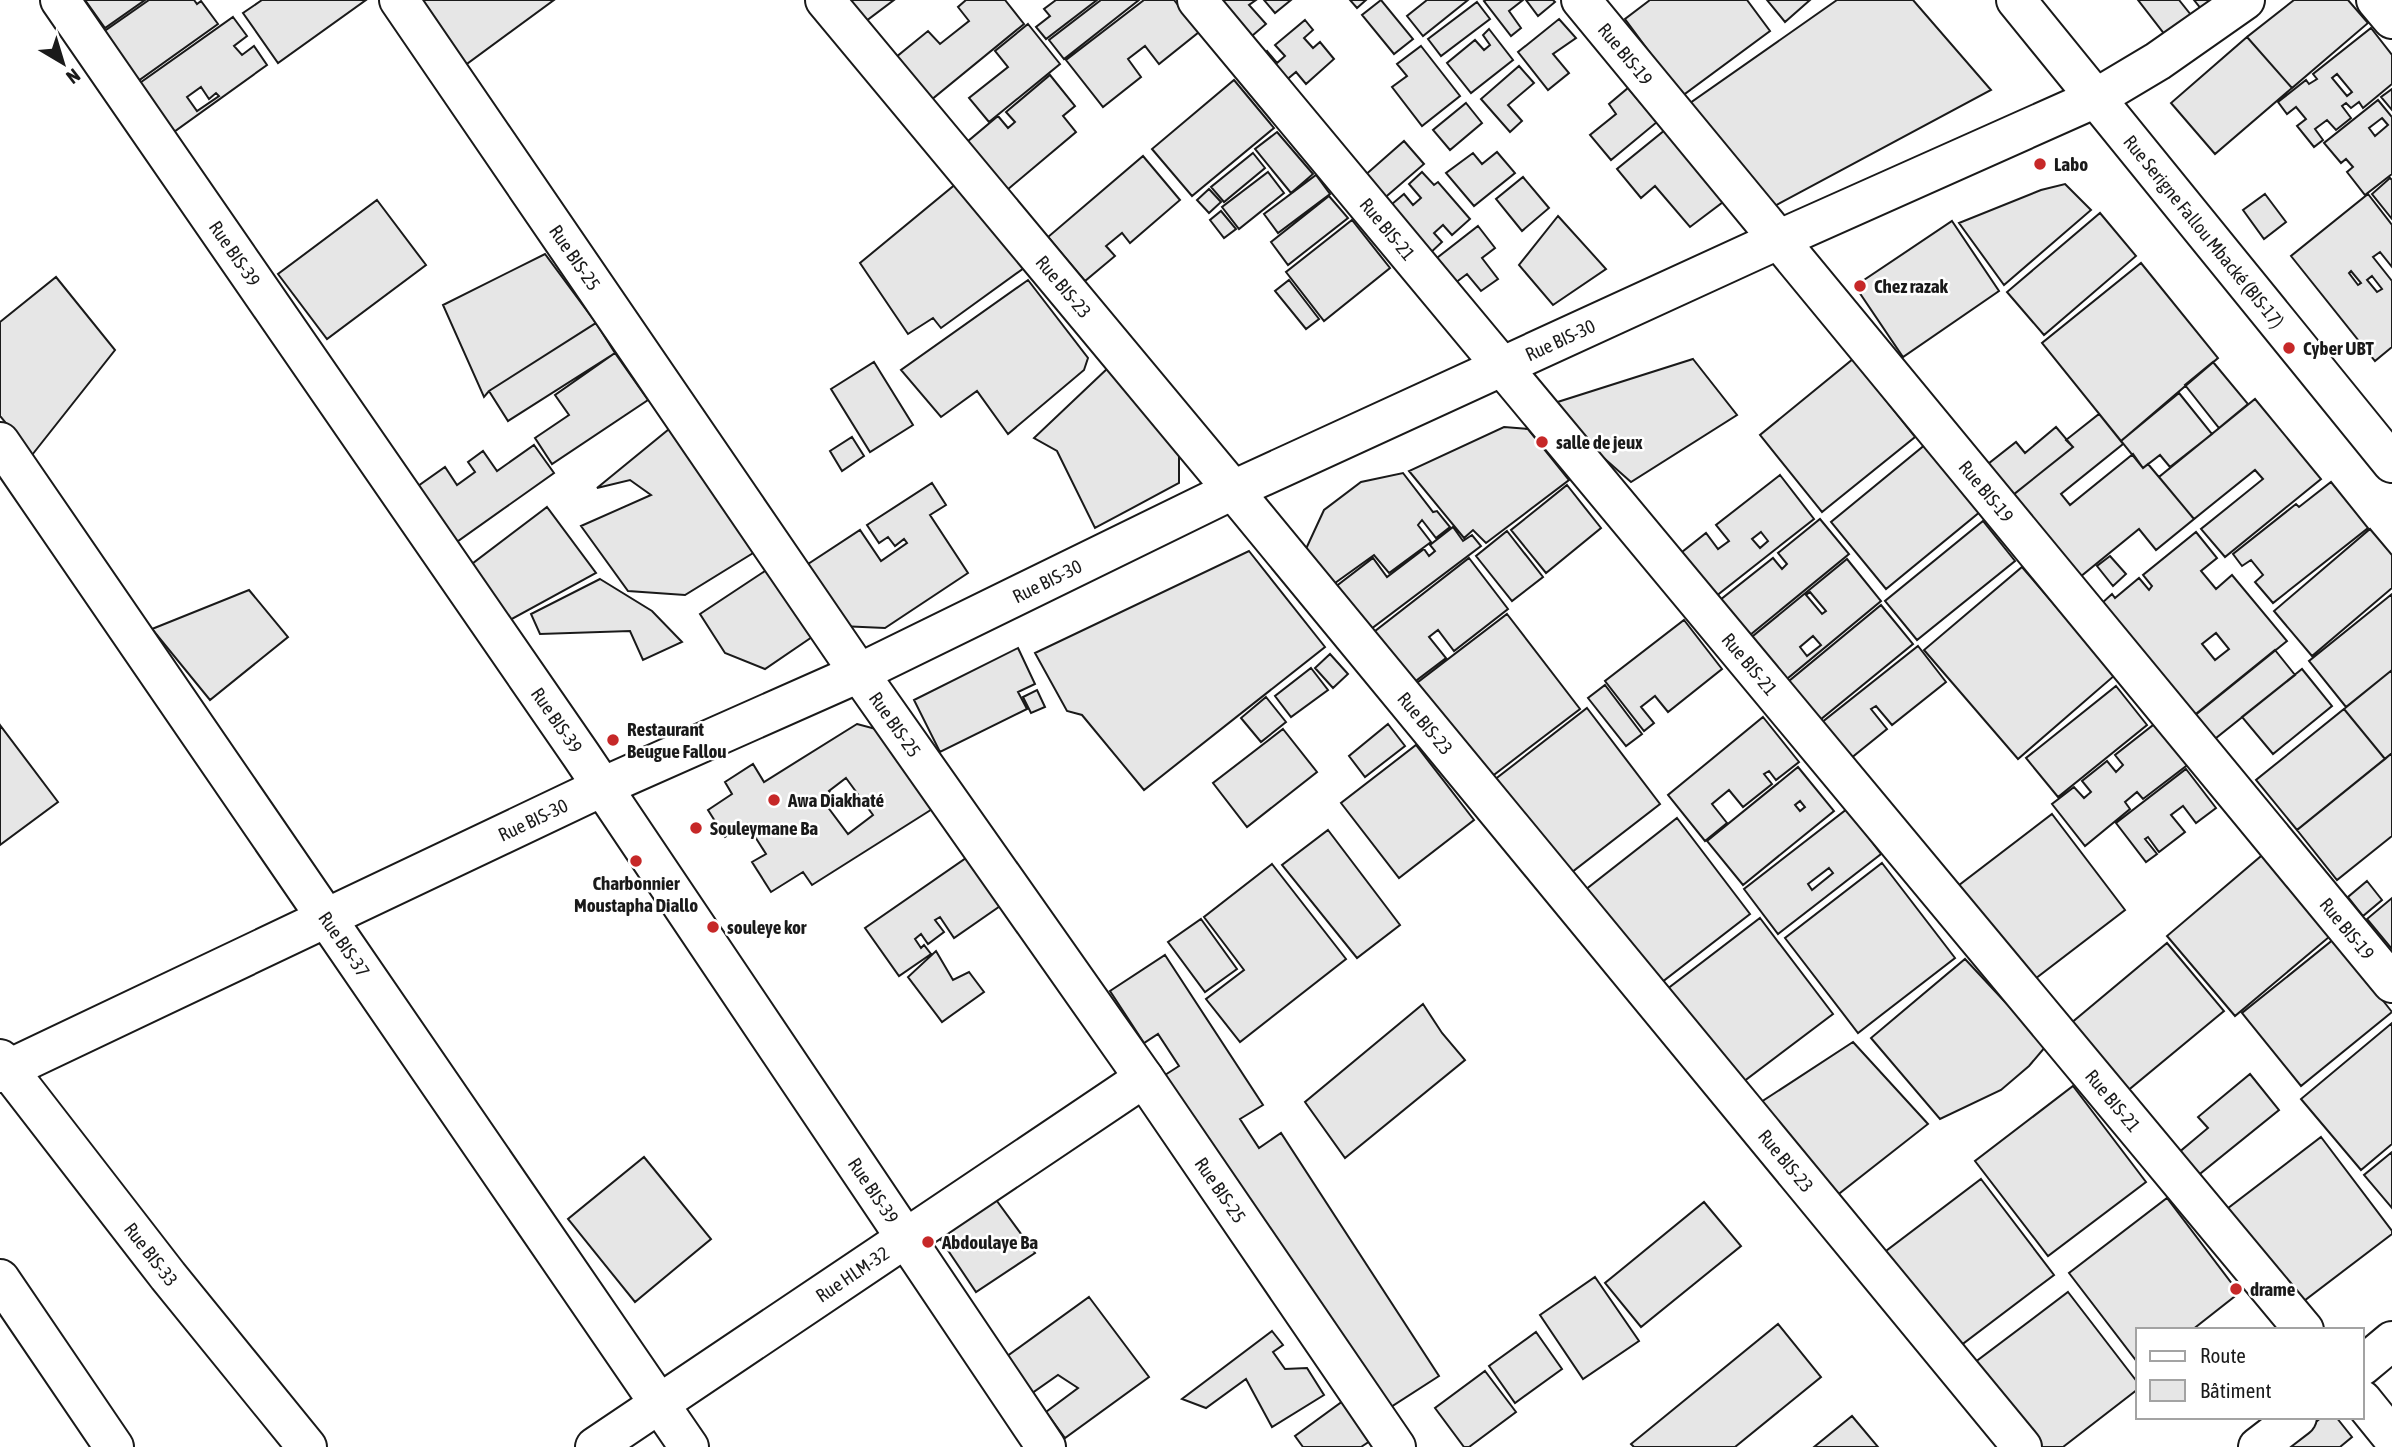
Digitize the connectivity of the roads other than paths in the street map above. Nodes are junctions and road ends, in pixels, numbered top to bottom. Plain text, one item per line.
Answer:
1 (60, 0) edge
2 (399, 0) edge
3 (825, 0) edge
4 (1197, 0) edge
5 (1581, 0) edge
6 (2016, 0) edge
7 (2245, 0) edge
8 (2376, 0) edge
9 (2392, 19) edge
10 (2096, 98) junction
11 (1780, 239) junction
12 (1503, 367) junction
13 (0, 442) edge
14 (2392, 463) edge
15 (1233, 490) junction
16 (859, 673) junction
17 (602, 787) junction
18 (326, 918) junction
19 (2392, 983) edge
20 (2, 1068) edge
21 (1144, 1078) junction
22 (906, 1238) junction
23 (0, 1279) edge
24 (2302, 1328) edge
25 (2392, 1341) edge
26 (2364, 1364) edge
27 (2364, 1402) edge
28 (659, 1404) junction
29 (2294, 1419) edge
30 (2392, 1437) edge
31 (114, 1447) edge
32 (307, 1447) edge
33 (595, 1447) edge
34 (689, 1447) edge
35 (1046, 1447) edge
36 (1396, 1447) edge
37 (2022, 1447) edge
38 (2258, 1447) edge

1 - 17 street, Rue BIS-39
2 - 16 street, Rue BIS-25
3 - 15 street, Rue BIS-23
4 - 12 street, Rue BIS-21
5 - 11 street, Rue BIS-19
6 - 10 street, Rue Serigne Fallou Mbacké (BIS-17)
7 - 10 street, Rue BIS-30
8 - 9 street
10 - 11 street, Rue BIS-30
10 - 14 street, Rue Serigne Fallou Mbacké (BIS-17)
11 - 12 street, Rue BIS-30
11 - 19 street, Rue BIS-19
12 - 15 street, Rue BIS-30
12 - 24 street, Rue BIS-21
13 - 18 street, Rue BIS-37
15 - 16 street, Rue BIS-30
15 - 37 street, Rue BIS-23
16 - 17 street, Rue BIS-30
16 - 21 street, Rue BIS-25
17 - 18 street, Rue BIS-30
17 - 22 street, Rue BIS-39
18 - 20 street, Rue BIS-30
18 - 28 street, Rue BIS-37
20 - 32 street, Rue BIS-33
21 - 22 street, Rue HLM-32
21 - 36 street, Rue BIS-25
22 - 28 street, Rue HLM-32
22 - 35 street, Rue BIS-39
23 - 31 street
25 - 26 street
27 - 30 street
28 - 33 street, Rue HLM-32
28 - 34 street, Rue BIS-37
29 - 38 street

